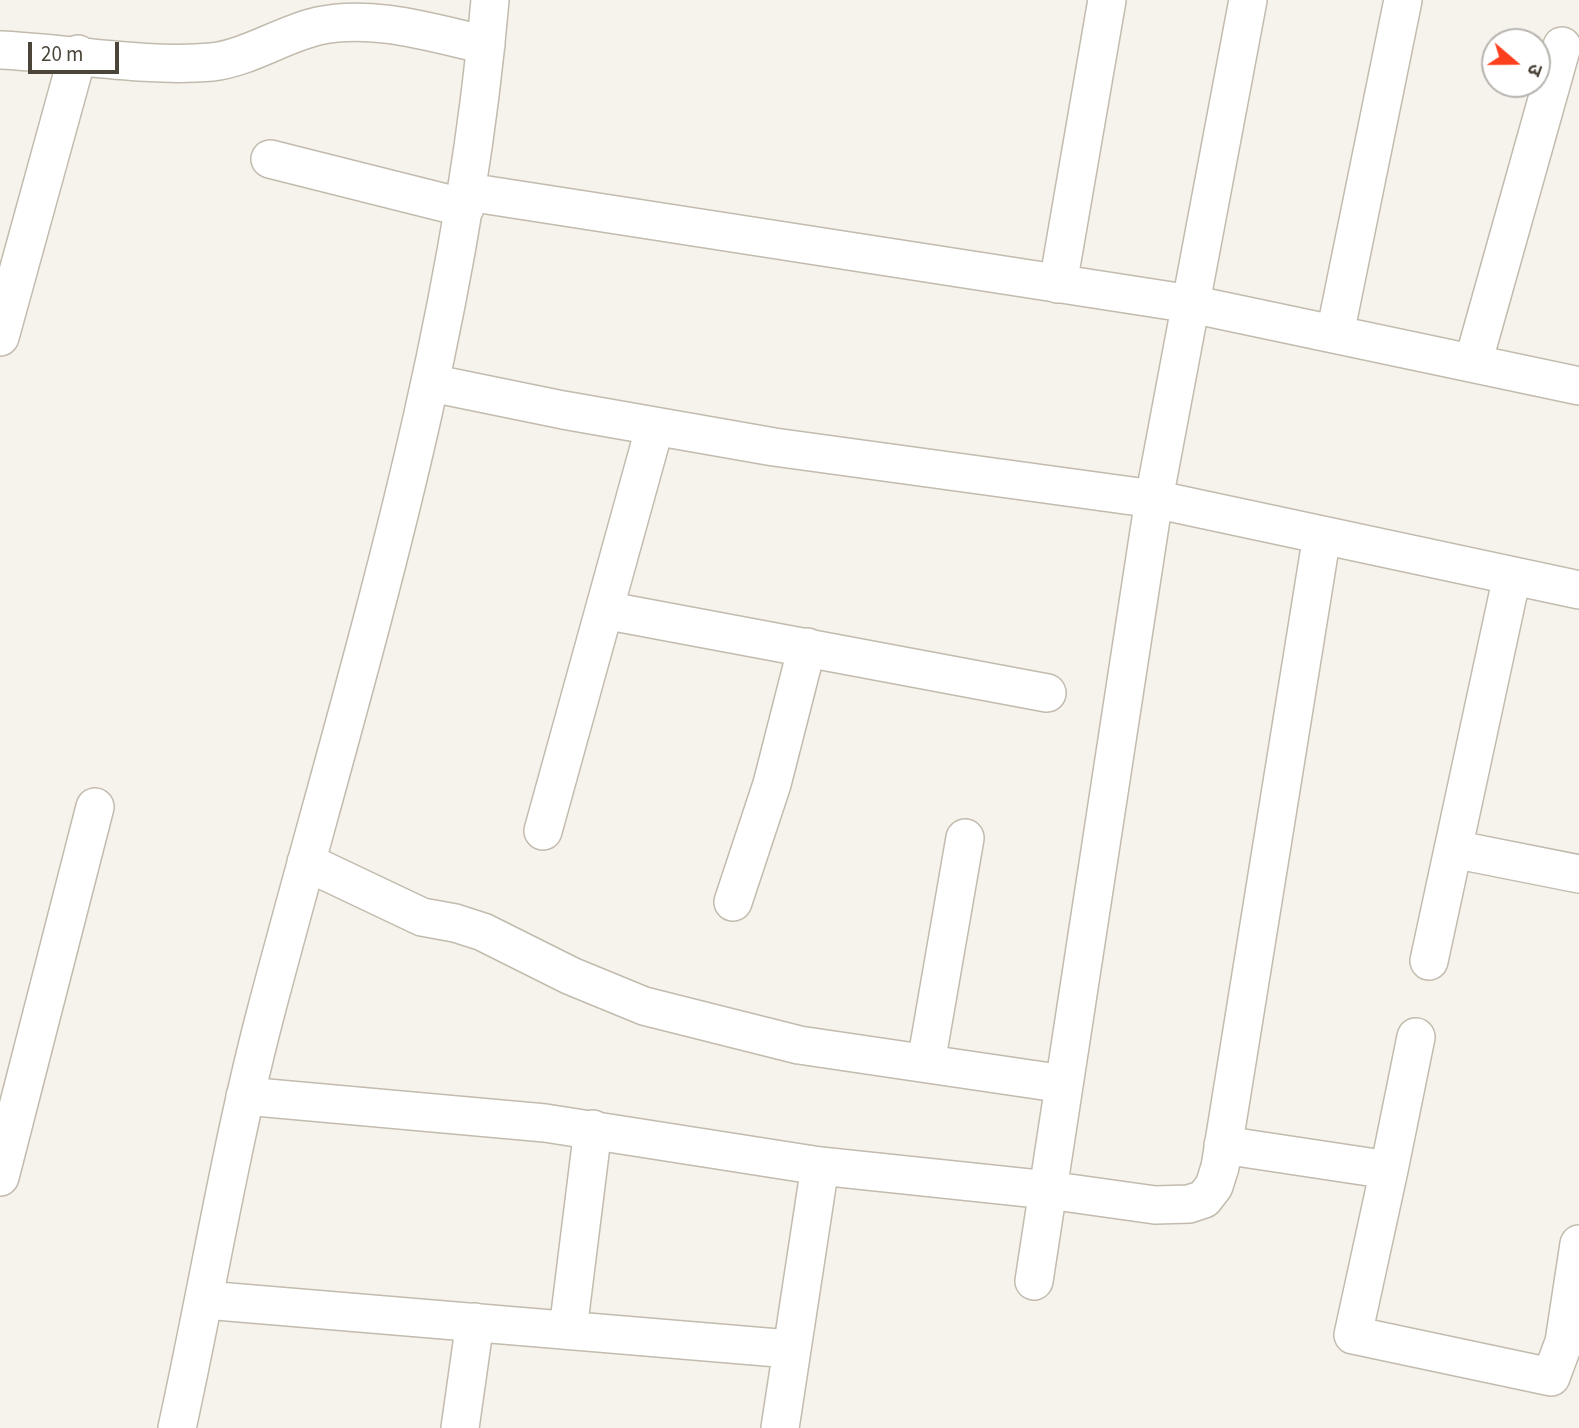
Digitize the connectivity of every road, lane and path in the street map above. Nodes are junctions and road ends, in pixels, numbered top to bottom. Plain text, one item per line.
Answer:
1 (490, 0) edge
2 (1107, 0) edge
3 (1248, 0) edge
4 (1403, 0) edge
5 (486, 45) junction
6 (1562, 46) dead end
7 (0, 50) edge
8 (78, 54) junction
9 (270, 159) dead end
10 (466, 200) junction
11 (1058, 284) junction
12 (1191, 304) junction
13 (1335, 334) junction
14 (0, 337) edge
15 (1473, 363) junction
16 (431, 383) junction
17 (1579, 386) edge
18 (655, 426) junction
19 (1154, 499) junction
20 (1322, 535) junction
21 (1512, 576) junction
22 (1579, 590) edge
23 (604, 610) junction
24 (807, 648) junction
25 (1047, 692) dead end
26 (95, 807) dead end
27 (543, 831) dead end
28 (965, 838) dead end
29 (1453, 849) junction
30 (306, 862) junction
31 (1579, 874) edge
32 (733, 902) dead end
33 (1429, 961) dead end
34 (1416, 1037) dead end
35 (926, 1063) junction
36 (1064, 1084) junction
37 (245, 1096) junction
38 (593, 1129) junction
39 (1223, 1145) junction
40 (820, 1166) junction
41 (1389, 1170) junction
42 (0, 1177) edge
43 (1048, 1190) junction
44 (1579, 1244) edge
45 (1034, 1281) dead end
46 (205, 1300) junction
47 (475, 1322) junction
48 (568, 1331) junction
49 (790, 1349) junction
50 (177, 1428) edge
51 (460, 1428) edge
52 (780, 1428) edge

1 - 5 street
2 - 11 street
3 - 12 street
4 - 13 street
5 - 8 street
5 - 10 street
6 - 15 street
7 - 8 street
8 - 14 street
9 - 10 street
10 - 11 street
10 - 16 street
11 - 12 street
12 - 13 street
12 - 19 street
13 - 15 street
15 - 17 street
16 - 18 street
16 - 30 street
18 - 19 street
18 - 23 street
19 - 20 street
19 - 36 street
20 - 21 street
20 - 39 street
21 - 22 street
21 - 29 street
23 - 24 street
23 - 27 street
24 - 25 street
24 - 32 street
26 - 42 street
28 - 35 street
29 - 31 street
29 - 33 street
30 - 35 street
30 - 37 street
34 - 41 street
35 - 36 street
36 - 43 street
37 - 38 street
37 - 46 street
38 - 40 street
38 - 48 street
39 - 41 street
39 - 43 street
40 - 43 street
40 - 49 street
41 - 44 street
43 - 45 street
46 - 47 street
46 - 50 street
47 - 48 street
47 - 51 street
48 - 49 street
49 - 52 street

